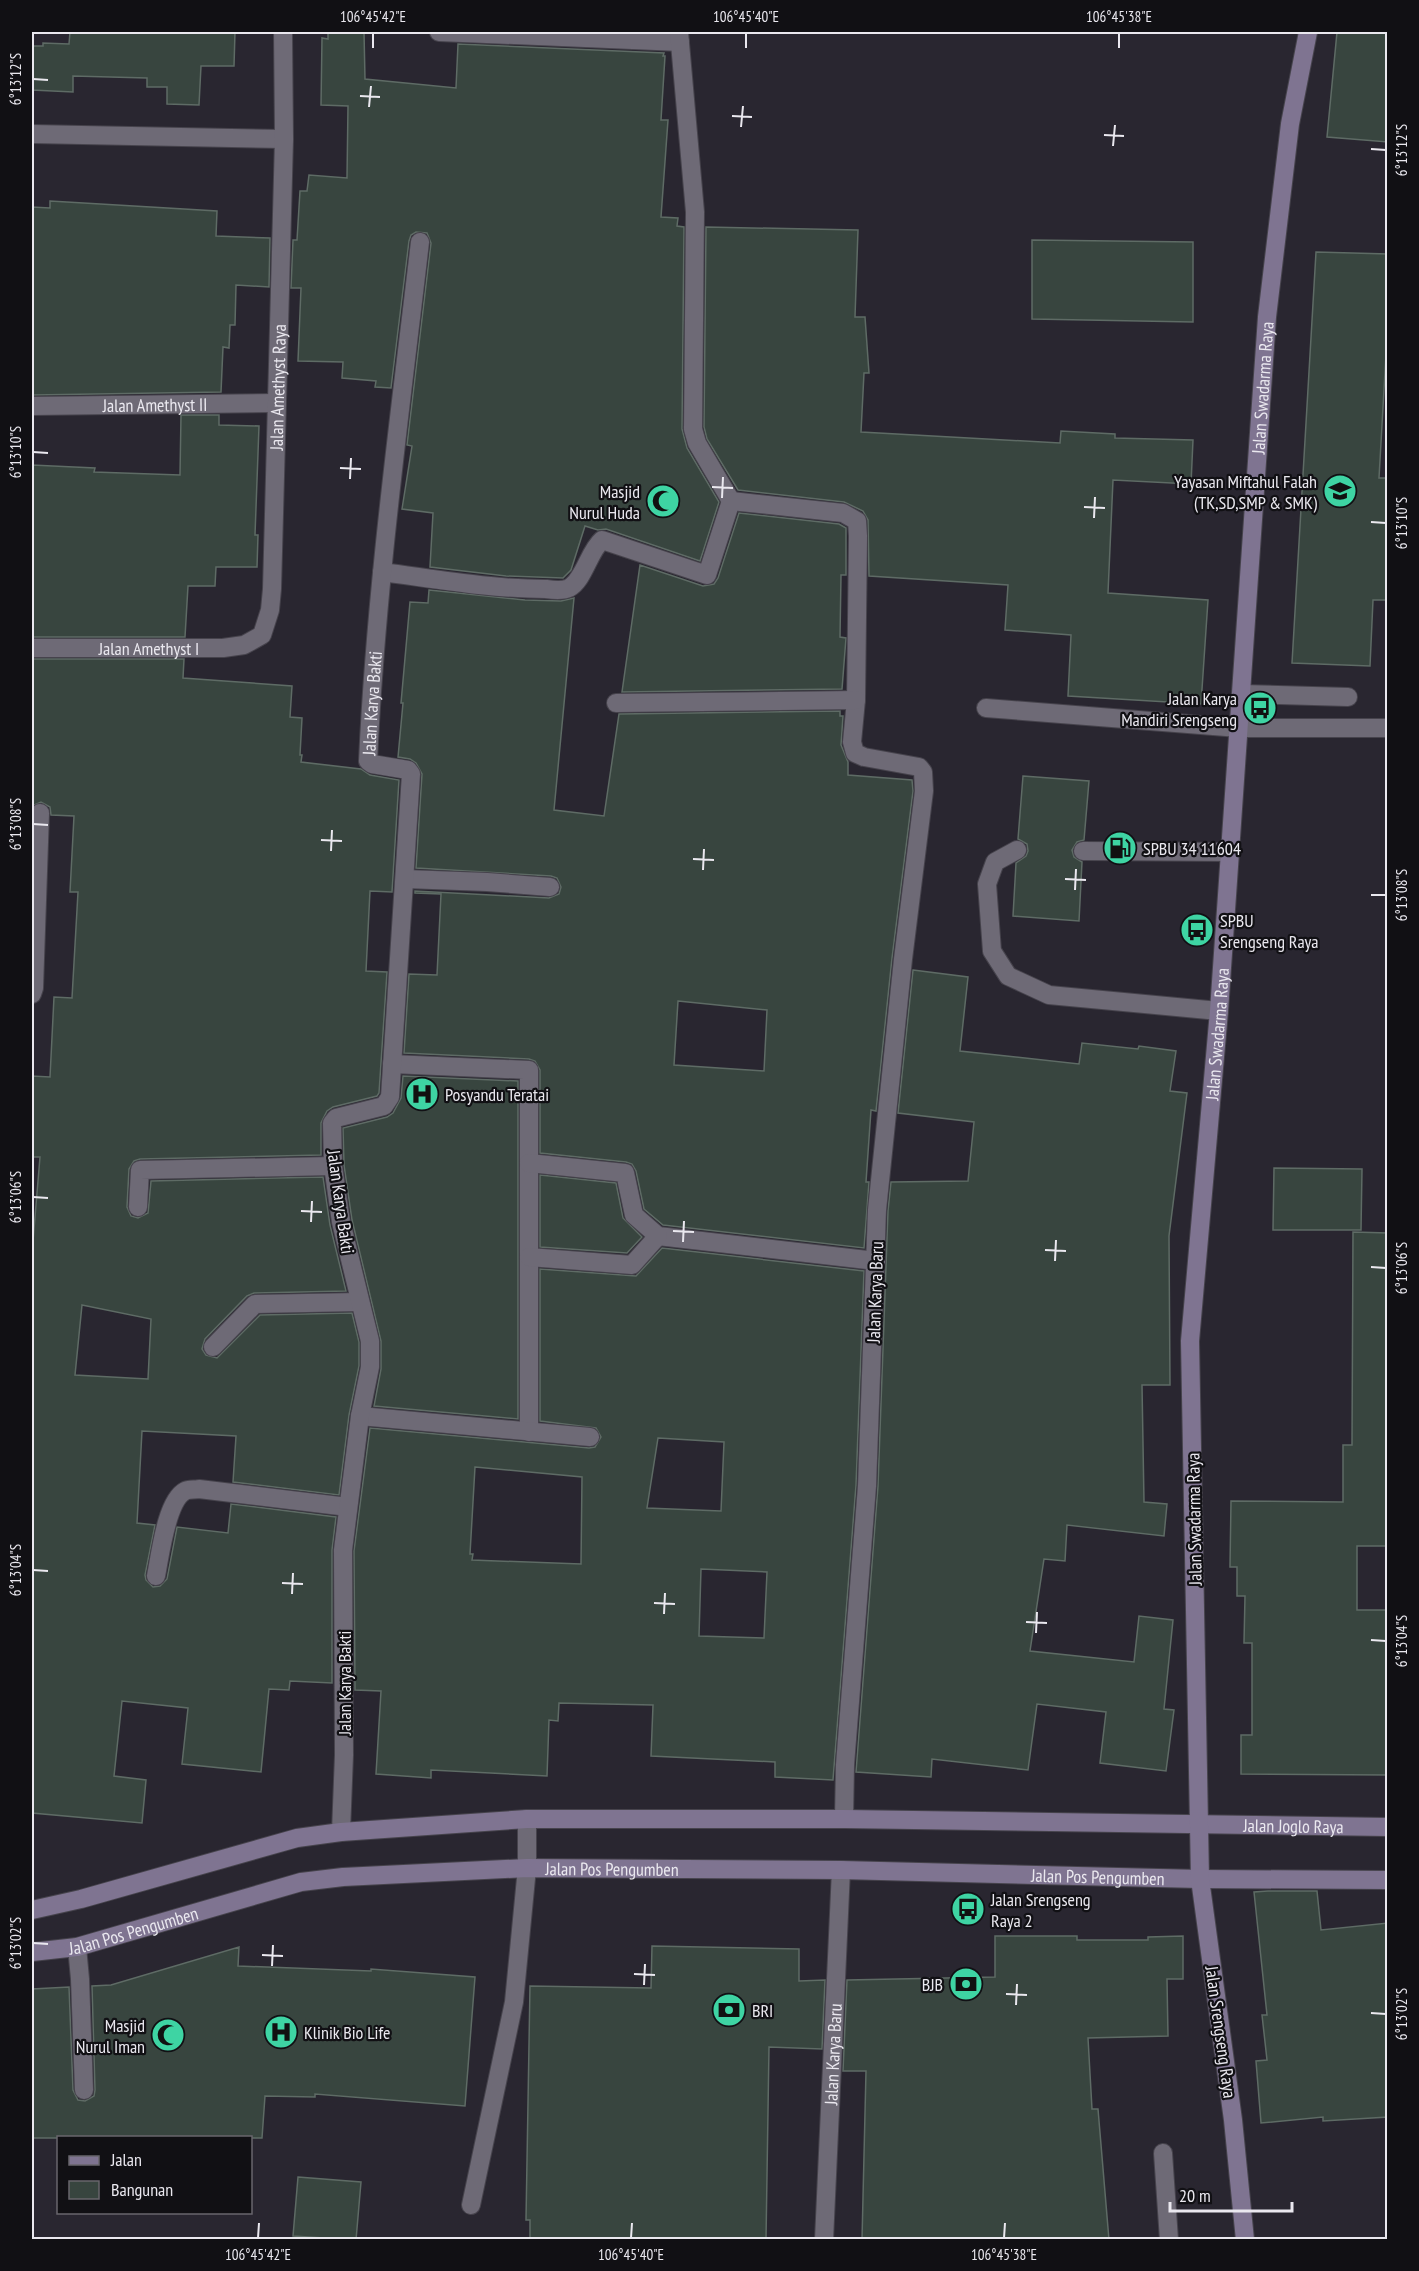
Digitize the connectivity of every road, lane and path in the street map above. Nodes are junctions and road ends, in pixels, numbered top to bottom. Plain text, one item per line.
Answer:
1 (284, 32) edge
2 (439, 32) edge
3 (1308, 32) edge
4 (680, 37) edge
5 (32, 134) edge
6 (284, 139) junction
7 (420, 242) dead end
8 (277, 403) junction
9 (32, 406) edge
10 (731, 501) junction
11 (382, 572) junction
12 (262, 635) joint
13 (32, 648) edge
14 (1242, 694) junction
15 (1347, 697) dead end
16 (856, 700) junction
17 (616, 703) dead end
18 (986, 708) dead end
19 (1239, 728) junction
20 (1388, 728) edge
21 (40, 813) dead end
22 (1017, 850) dead end
23 (1083, 851) dead end
24 (1229, 852) junction
25 (405, 879) junction
26 (550, 887) dead end
27 (32, 990) edge
28 (1219, 1011) junction
29 (392, 1064) junction
30 (530, 1163) junction
31 (333, 1166) junction
32 (138, 1207) dead end
33 (658, 1236) junction
34 (529, 1257) junction
35 (876, 1261) junction
36 (359, 1302) junction
37 (213, 1347) dead end
38 (360, 1416) junction
39 (530, 1432) junction
40 (590, 1437) dead end
41 (348, 1506) junction
42 (156, 1576) dead end
43 (527, 1819) junction
44 (844, 1819) junction
45 (1199, 1825) junction
46 (1388, 1827) edge
47 (341, 1832) junction
48 (527, 1868) junction
49 (841, 1870) junction
50 (1200, 1879) junction
51 (1388, 1880) edge
52 (32, 1910) edge
53 (77, 1947) junction
54 (32, 1952) edge
55 (84, 2090) dead end
56 (1163, 2153) dead end
57 (471, 2205) dead end
58 (824, 2240) edge
59 (1169, 2240) edge
60 (1245, 2240) edge

1 - 6 street, Jalan Amethyst Raya
2 - 4 street
3 - 14 main road, Jalan Swadarma Raya
4 - 10 street
5 - 6 street
6 - 8 street, Jalan Amethyst Raya
7 - 11 street
8 - 9 street, Jalan Amethyst II
8 - 12 street, Jalan Amethyst Raya
10 - 11 street
10 - 16 street
11 - 25 street, Jalan Karya Bakti
12 - 13 street, Jalan Amethyst I
14 - 15 street
14 - 19 main road, Jalan Swadarma Raya
16 - 17 street
16 - 35 street, Jalan Karya Baru
18 - 19 street
19 - 20 street
19 - 24 main road, Jalan Swadarma Raya
21 - 27 street
22 - 28 street
23 - 24 street
24 - 28 main road, Jalan Swadarma Raya
25 - 26 street
25 - 29 street, Jalan Karya Bakti
28 - 45 main road, Jalan Swadarma Raya
29 - 30 street
29 - 31 street, Jalan Karya Bakti
30 - 33 street
30 - 34 street
31 - 32 street
31 - 36 street, Jalan Karya Bakti
33 - 34 street
33 - 35 street
34 - 39 street
35 - 44 street, Jalan Karya Baru
36 - 37 street
36 - 38 street, Jalan Karya Bakti
38 - 39 street
38 - 41 street, Jalan Karya Bakti
39 - 40 street
41 - 42 street
41 - 47 street, Jalan Karya Bakti
43 - 44 main road
43 - 47 main road
43 - 48 street
44 - 45 main road
45 - 46 main road, Jalan Joglo Raya
45 - 50 main road, Jalan Srengseng Raya
47 - 52 main road
48 - 49 main road, Jalan Pos Pengumben
48 - 53 main road, Jalan Pos Pengumben
48 - 57 street
49 - 50 main road, Jalan Pos Pengumben
49 - 58 street, Jalan Karya Baru
50 - 51 main road
50 - 60 main road, Jalan Srengseng Raya
53 - 54 main road, Jalan Pos Pengumben
53 - 55 street
56 - 59 street

